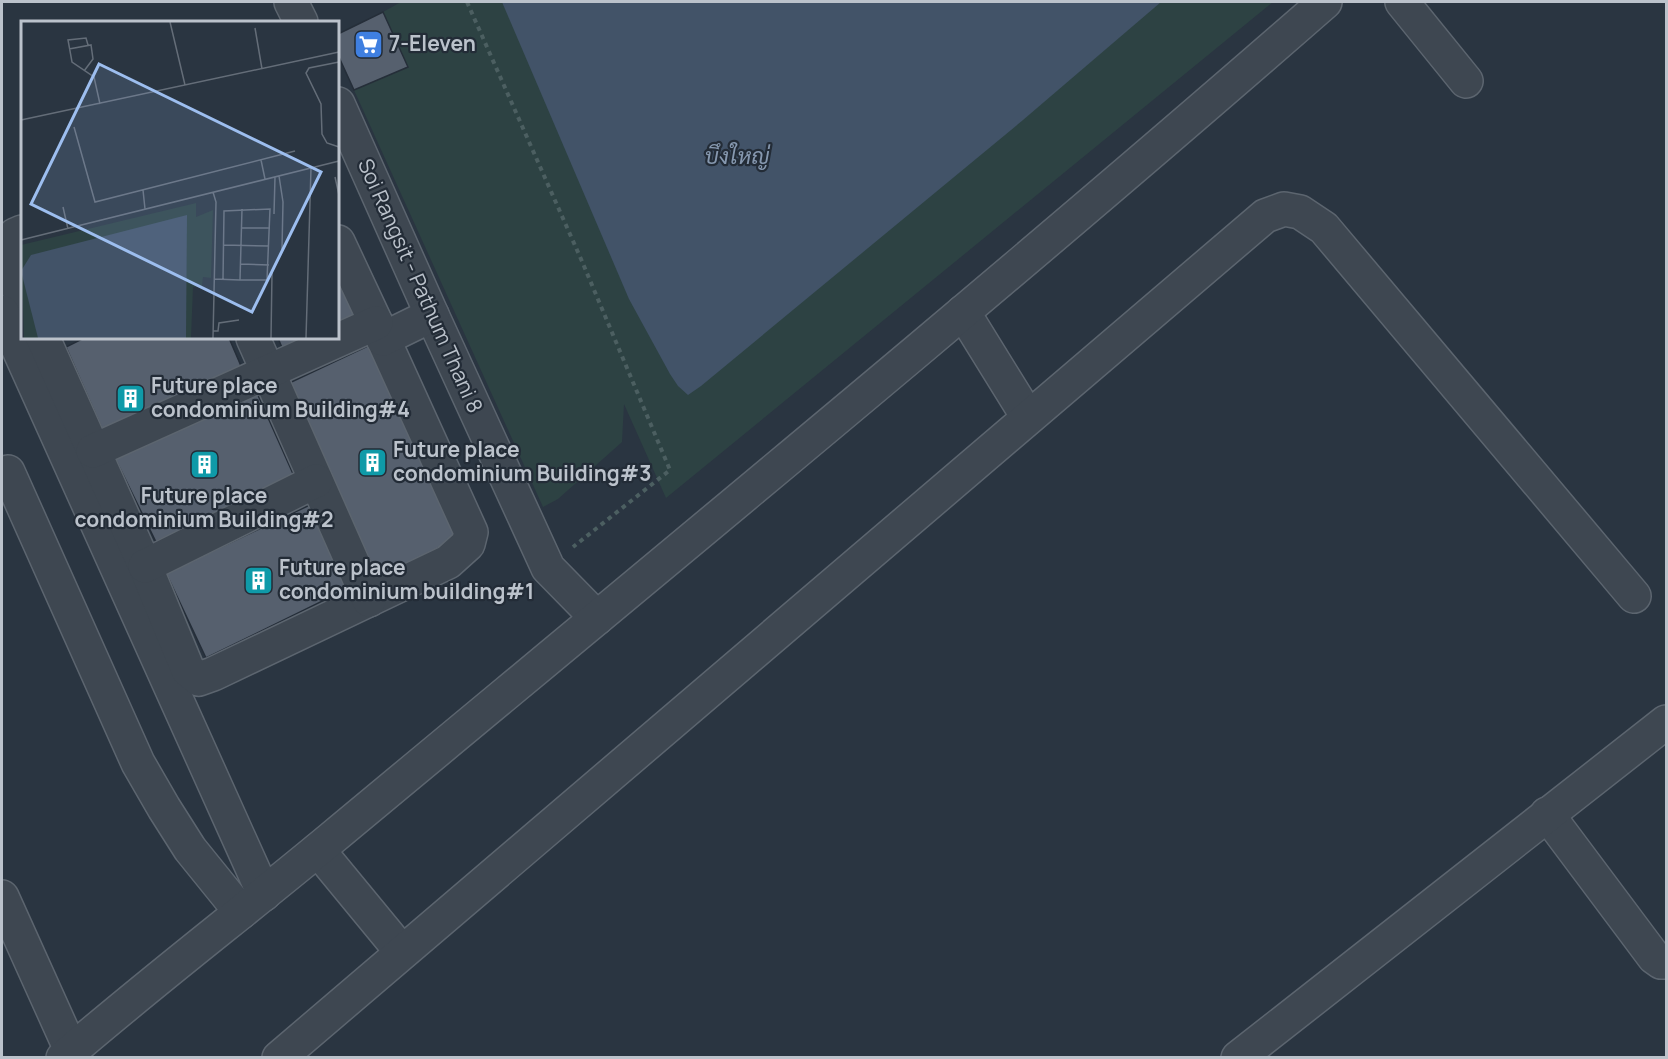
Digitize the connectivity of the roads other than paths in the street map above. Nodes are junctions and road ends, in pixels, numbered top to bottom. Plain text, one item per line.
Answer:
1 (291, 2) edge
2 (1325, 2) edge
3 (1402, 2) edge
4 (300, 21) edge
5 (1466, 81) dead end
6 (339, 106) edge
7 (21, 233) edge
8 (339, 244) edge
9 (21, 294) edge
10 (2, 312) edge
11 (963, 312) junction
12 (432, 315) junction
13 (380, 331) junction
14 (43, 339) edge
15 (253, 339) edge
16 (268, 371) junction
17 (1028, 417) junction
18 (93, 451) junction
19 (8, 472) dead end
20 (316, 481) junction
21 (145, 566) junction
22 (1634, 596) dead end
23 (369, 600) junction
24 (597, 618) junction
25 (1666, 722) edge
26 (1547, 814) junction
27 (318, 850) junction
28 (2, 897) edge
29 (252, 903) junction
30 (402, 952) junction
31 (1666, 962) edge
32 (67, 1054) edge
33 (279, 1058) edge
34 (1238, 1058) edge

1 - 4 street
2 - 11 street
3 - 5 street
6 - 12 street, Soi Rangsit - Pathum Thani 8
7 - 9 street
8 - 13 street
10 - 29 street
11 - 17 street
11 - 24 street
12 - 13 street
12 - 24 street, Soi Rangsit - Pathum Thani 8
13 - 16 street
13 - 23 street
14 - 18 street
15 - 16 street
16 - 18 street
16 - 20 street
17 - 22 street
17 - 30 street
18 - 21 street
19 - 29 street
20 - 21 street
20 - 23 street
21 - 23 street
24 - 27 street
25 - 26 street
26 - 31 street
26 - 34 street
27 - 29 street
27 - 30 street
28 - 32 street
29 - 32 street
30 - 33 street

